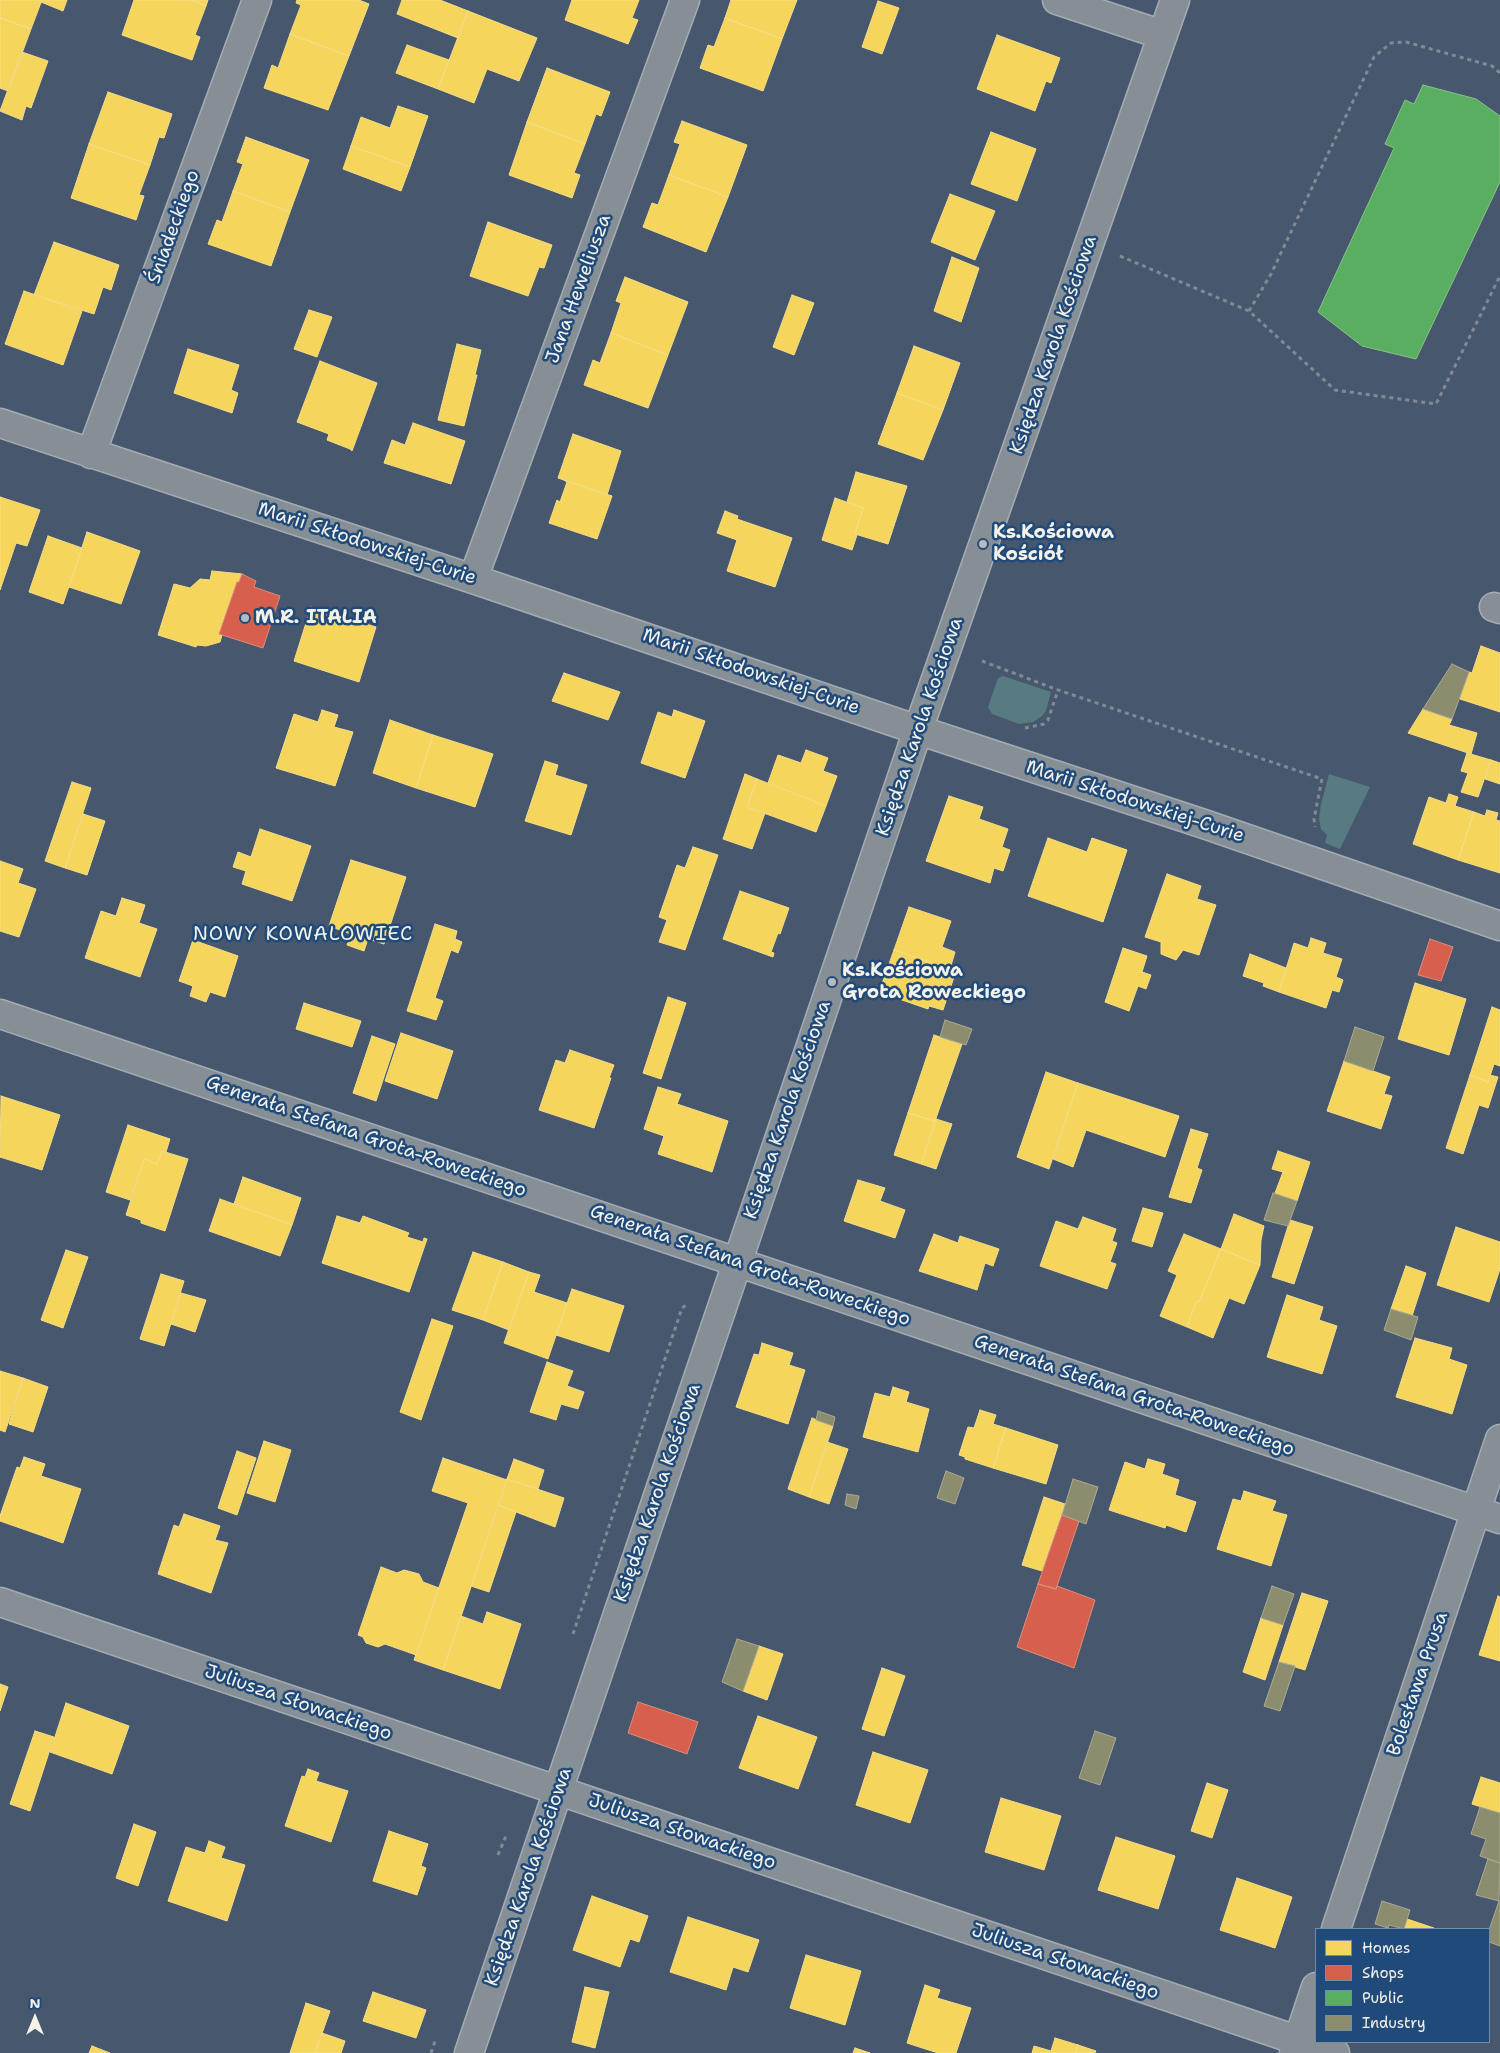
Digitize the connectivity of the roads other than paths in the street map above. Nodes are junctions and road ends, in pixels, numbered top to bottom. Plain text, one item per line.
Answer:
1 (257, 0) edge
2 (684, 0) edge
3 (1057, 0) edge
4 (1176, 0) edge
5 (1163, 35) junction
6 (0, 423) edge
7 (91, 454) junction
8 (474, 579) junction
9 (918, 730) junction
10 (1500, 926) edge
11 (0, 1014) edge
12 (737, 1262) junction
13 (1500, 1439) edge
14 (1488, 1515) edge
15 (0, 1602) edge
16 (558, 1790) junction
17 (1336, 1928) edge
18 (1315, 1990) edge
19 (1296, 2047) edge
20 (470, 2053) edge
21 (1335, 2053) edge

1 - 7 street, Śniadeckiego
2 - 8 street, Jana Heweliusza
3 - 5 street
4 - 5 street, Księdza Karola Kościowa
5 - 9 street, Księdza Karola Kościowa
6 - 7 street, Marii Skłodowskiej-Curie
7 - 8 street, Marii Skłodowskiej-Curie
8 - 9 street, Marii Skłodowskiej-Curie
9 - 10 street, Marii Skłodowskiej-Curie
9 - 12 street, Księdza Karola Kościowa
11 - 12 street, Generała Stefana Grota-Roweckiego
12 - 14 street, Generała Stefana Grota-Roweckiego
12 - 16 street, Księdza Karola Kościowa
13 - 14 street, Bolesława Prusa
14 - 17 street, Bolesława Prusa
15 - 16 street, Juliusza Słowackiego
16 - 19 street, Juliusza Słowackiego
16 - 20 street, Księdza Karola Kościowa
18 - 19 street
19 - 21 street, Juliusza Słowackiego

